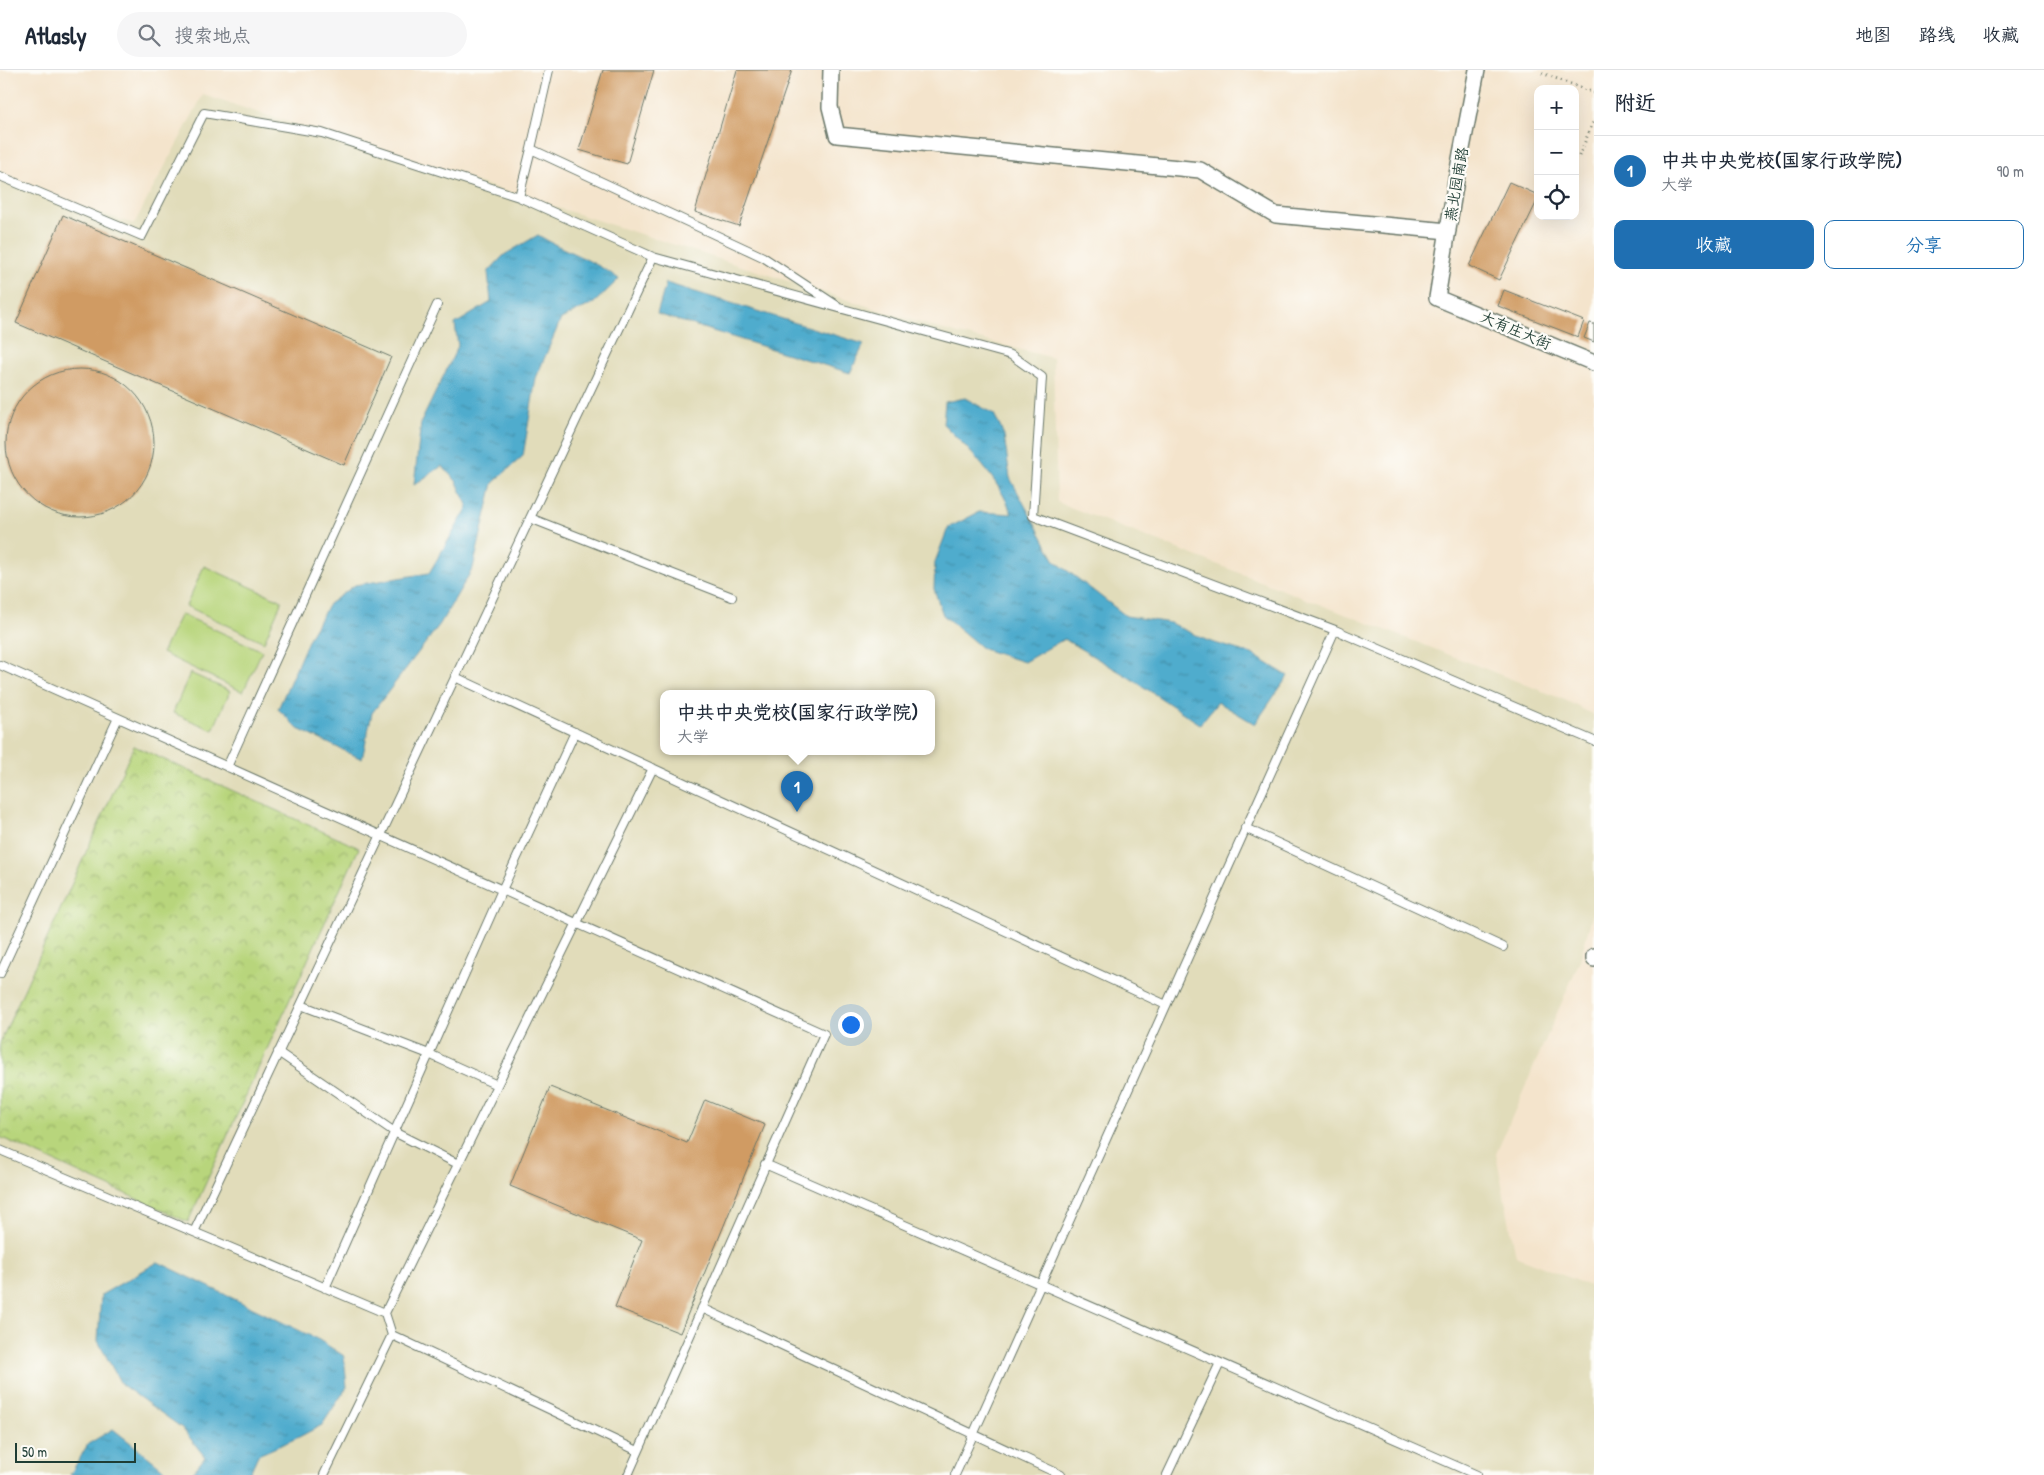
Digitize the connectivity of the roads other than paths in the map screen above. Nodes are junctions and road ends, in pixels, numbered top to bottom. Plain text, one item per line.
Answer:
1 (549, 70) edge
2 (831, 70) edge
3 (1477, 70) edge
4 (531, 149) junction
5 (0, 176) edge
6 (519, 197) junction
7 (1448, 231) junction
8 (654, 257) junction
9 (1437, 298) joint
10 (436, 304) dead end
11 (842, 309) junction
12 (1594, 363) edge
13 (530, 518) junction
14 (732, 597) dead end
15 (1335, 630) junction
16 (0, 666) edge
17 (455, 677) junction
18 (118, 718) junction
19 (575, 732) junction
20 (1594, 741) edge
21 (226, 767) junction
22 (652, 768) junction
23 (1246, 828) junction
24 (380, 835) junction
25 (502, 890) junction
26 (576, 923) junction
27 (1504, 948) dead end
28 (0, 974) edge
29 (300, 1005) junction
30 (1166, 1005) junction
31 (278, 1052) junction
32 (429, 1054) junction
33 (497, 1085) junction
34 (396, 1133) junction
35 (0, 1150) edge
36 (458, 1164) junction
37 (765, 1164) junction
38 (194, 1232) junction
39 (1041, 1284) junction
40 (325, 1288) junction
41 (702, 1308) junction
42 (385, 1314) junction
43 (392, 1335) junction
44 (1220, 1362) junction
45 (973, 1434) junction
46 (638, 1451) junction
47 (324, 1475) edge
48 (628, 1475) edge
49 (955, 1475) edge
50 (1061, 1475) edge
51 (1167, 1475) edge
52 (1477, 1475) edge

1 - 4 lane
2 - 7 street
3 - 7 street, 燕北园南路
4 - 6 lane
4 - 11 lane
5 - 6 lane
6 - 8 lane
7 - 9 street, 燕北园南路
8 - 11 lane
8 - 13 lane
9 - 12 street, 大有庄大街
10 - 21 lane
11 - 15 lane
13 - 14 lane
13 - 17 lane
15 - 20 lane
15 - 23 lane
16 - 18 lane
17 - 19 lane
17 - 24 lane
18 - 21 lane
18 - 28 lane
19 - 22 lane
19 - 25 lane
21 - 24 lane
22 - 26 lane
22 - 30 lane
23 - 27 lane
23 - 30 lane
24 - 25 lane
24 - 29 lane
25 - 26 lane
25 - 32 lane
26 - 33 lane
26 - 37 lane
29 - 31 lane
29 - 32 lane
30 - 39 lane
31 - 34 lane
31 - 38 lane
32 - 33 lane
32 - 34 lane
33 - 36 lane
34 - 36 lane
34 - 40 lane
35 - 38 lane
36 - 42 lane
37 - 39 lane
37 - 41 lane
38 - 40 lane
39 - 44 lane
39 - 45 lane
40 - 42 lane
41 - 45 lane
41 - 46 lane
42 - 43 lane
43 - 46 lane
43 - 47 lane
44 - 51 lane
44 - 52 lane
45 - 49 lane
45 - 50 lane
46 - 48 lane

